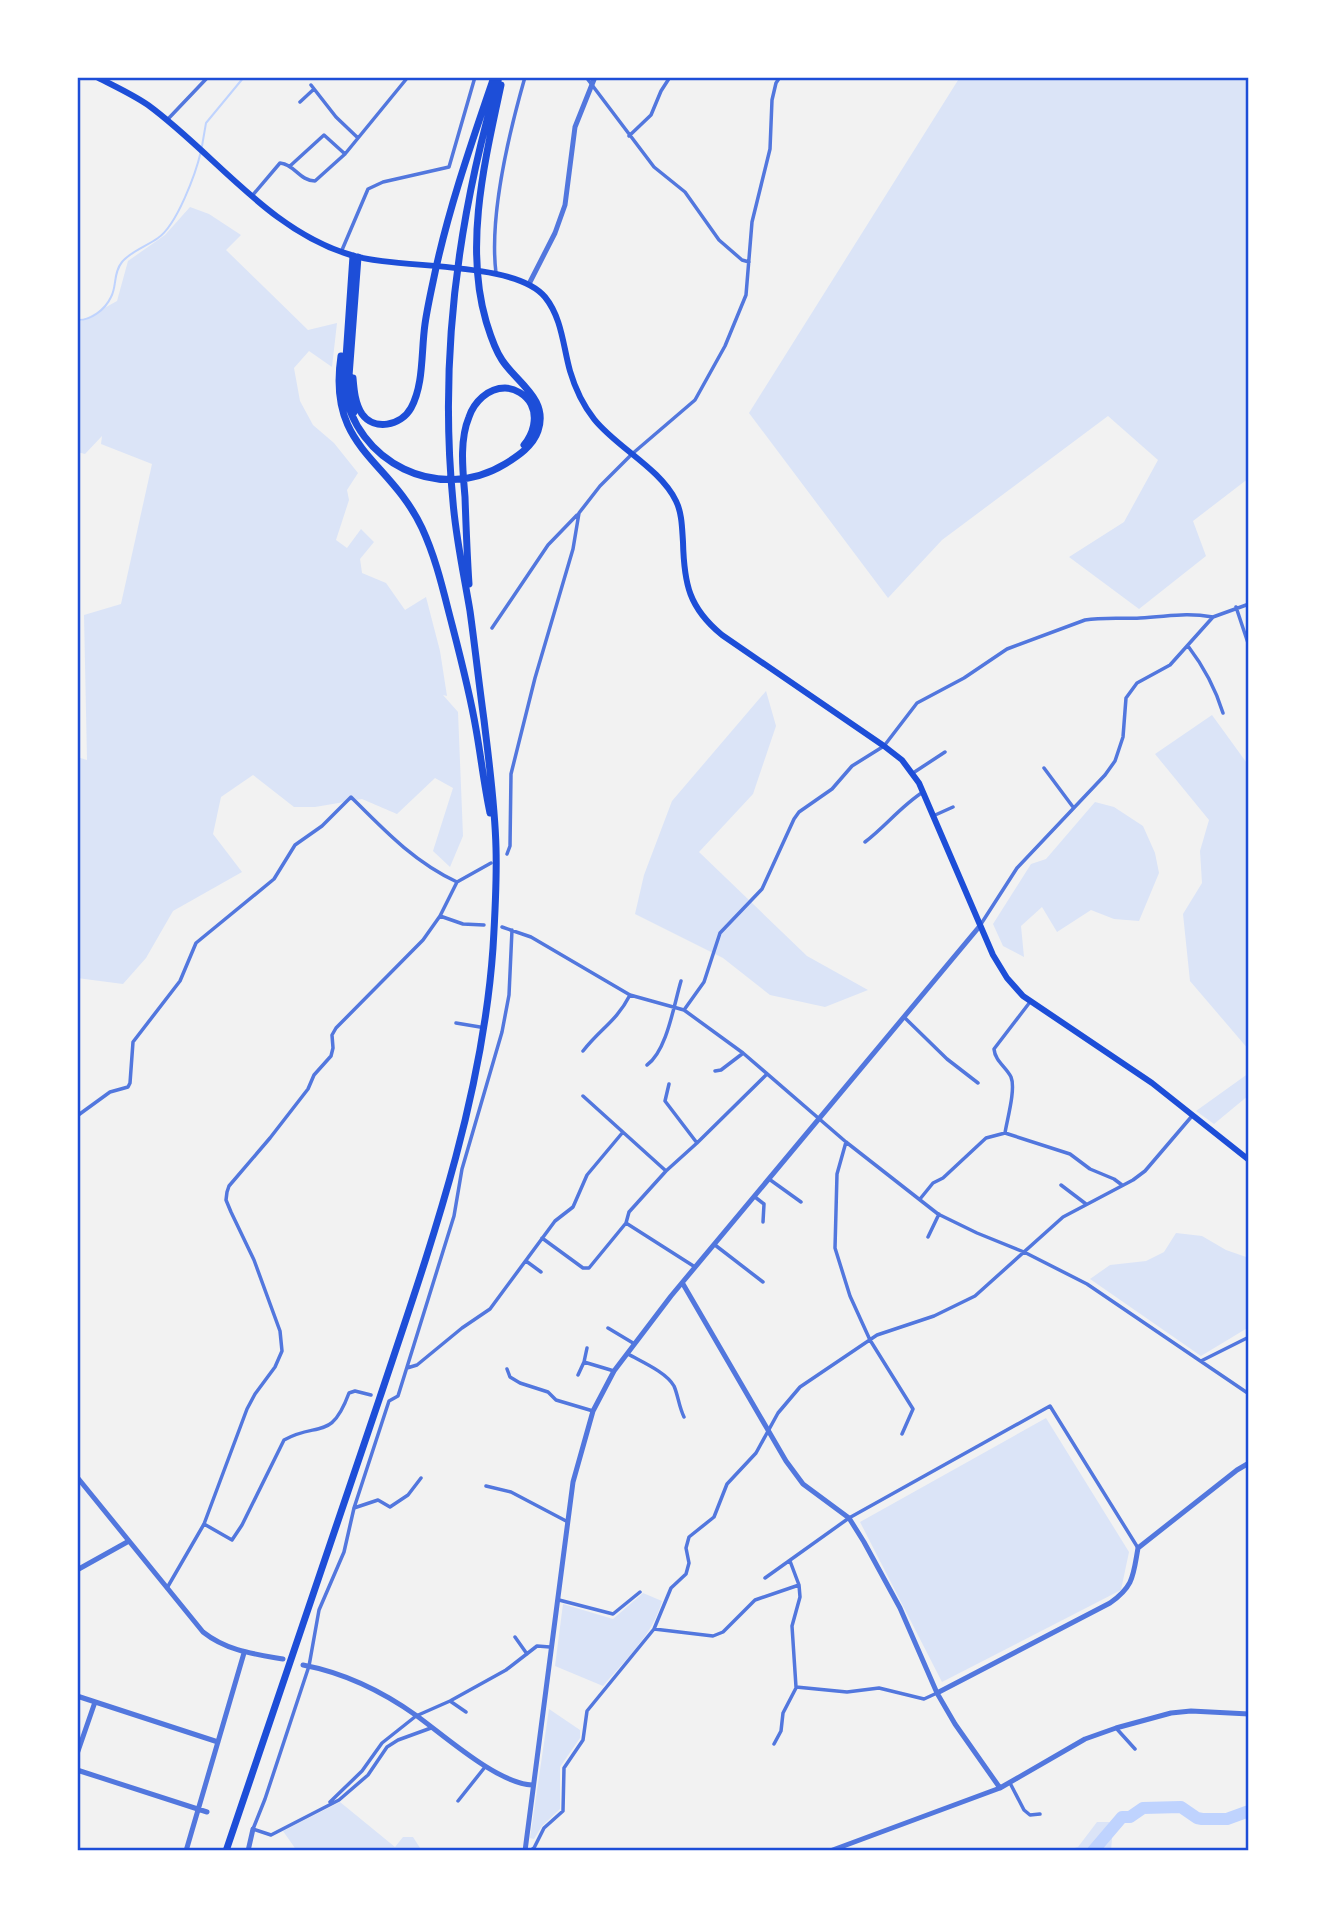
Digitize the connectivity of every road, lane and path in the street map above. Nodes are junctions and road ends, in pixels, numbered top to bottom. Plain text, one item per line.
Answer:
1 (97, 77) edge
2 (208, 77) edge
3 (408, 77) edge
4 (475, 77) edge
5 (499, 77) edge
6 (525, 77) edge
7 (586, 77) edge
8 (595, 77) edge
9 (670, 77) edge
10 (780, 77) edge
11 (592, 85) junction
12 (300, 102) dead end
13 (166, 120) junction
14 (629, 136) junction
15 (358, 138) junction
16 (345, 154) junction
17 (290, 166) junction
18 (252, 196) junction
19 (341, 252) junction
20 (355, 257) junction
21 (749, 262) junction
22 (496, 273) junction
23 (530, 284) junction
24 (347, 318) junction
25 (351, 356) junction
26 (632, 454) junction
27 (482, 473) junction
28 (433, 476) junction
29 (579, 513) junction
30 (1249, 604) edge
31 (1237, 607) junction
32 (470, 613) junction
33 (1213, 617) junction
34 (492, 628) dead end
35 (1188, 646) junction
36 (1249, 646) edge
37 (1223, 713) dead end
38 (884, 746) junction
39 (945, 752) dead end
40 (1044, 768) dead end
41 (913, 773) junction
42 (923, 792) junction
43 (953, 807) dead end
44 (1073, 807) junction
45 (933, 816) junction
46 (865, 842) dead end
47 (496, 845) junction
48 (506, 854) dead end
49 (491, 863) dead end
50 (457, 882) junction
51 (440, 916) junction
52 (484, 925) dead end
53 (502, 927) dead end
54 (979, 927) junction
55 (512, 930) junction
56 (681, 981) dead end
57 (630, 995) junction
58 (1030, 1002) junction
59 (673, 1007) junction
60 (684, 1010) junction
61 (905, 1018) junction
62 (456, 1023) dead end
63 (480, 1027) dead end
64 (496, 1031) dead end
65 (502, 1032) junction
66 (583, 1051) dead end
67 (743, 1053) junction
68 (647, 1065) dead end
69 (715, 1071) dead end
70 (767, 1074) junction
71 (978, 1083) dead end
72 (669, 1084) dead end
73 (583, 1096) dead end
74 (1193, 1114) junction
75 (77, 1116) edge
76 (819, 1119) junction
77 (623, 1132) junction
78 (1004, 1133) junction
79 (846, 1142) junction
80 (697, 1143) junction
81 (1249, 1160) edge
82 (666, 1171) junction
83 (769, 1179) junction
84 (1061, 1185) dead end
85 (1122, 1185) junction
86 (754, 1197) junction
87 (919, 1199) junction
88 (801, 1202) dead end
89 (1086, 1204) junction
90 (939, 1214) junction
91 (763, 1222) dead end
92 (626, 1223) junction
93 (928, 1237) dead end
94 (542, 1238) junction
95 (715, 1245) junction
96 (1024, 1252) junction
97 (525, 1261) junction
98 (696, 1268) junction
99 (541, 1272) dead end
100 (763, 1282) dead end
101 (683, 1284) junction
102 (608, 1328) dead end
103 (1249, 1337) edge
104 (870, 1340) junction
105 (633, 1343) junction
106 (587, 1348) dead end
107 (626, 1353) junction
108 (1201, 1361) junction
109 (584, 1362) junction
110 (407, 1368) junction
111 (507, 1369) dead end
112 (614, 1371) junction
113 (578, 1375) dead end
114 (1249, 1394) edge
115 (371, 1395) dead end
116 (593, 1411) junction
117 (684, 1418) dead end
118 (767, 1430) junction
119 (902, 1434) dead end
120 (1249, 1463) edge
121 (77, 1477) edge
122 (421, 1478) dead end
123 (486, 1486) dead end
124 (354, 1508) junction
125 (849, 1518) junction
126 (568, 1522) junction
127 (204, 1524) junction
128 (129, 1541) junction
129 (1138, 1548) junction
130 (790, 1561) junction
131 (77, 1570) edge
132 (765, 1578) dead end
133 (799, 1585) junction
134 (167, 1588) junction
135 (640, 1592) dead end
136 (559, 1600) junction
137 (654, 1629) junction
138 (514, 1637) dead end
139 (553, 1647) junction
140 (244, 1653) junction
141 (527, 1654) junction
142 (283, 1659) dead end
143 (306, 1666) junction
144 (796, 1687) junction
145 (937, 1693) junction
146 (77, 1696) edge
147 (450, 1701) junction
148 (95, 1702) junction
149 (466, 1712) dead end
150 (1249, 1714) edge
151 (416, 1716) junction
152 (431, 1728) junction
153 (1116, 1728) junction
154 (218, 1742) junction
155 (774, 1744) dead end
156 (1135, 1749) dead end
157 (77, 1754) edge
158 (487, 1766) junction
159 (77, 1770) edge
160 (1010, 1783) junction
161 (532, 1785) junction
162 (1000, 1788) junction
163 (458, 1801) dead end
164 (326, 1806) junction
165 (198, 1809) junction
166 (207, 1812) dead end
167 (1040, 1814) dead end
168 (253, 1829) junction
169 (186, 1851) edge
170 (226, 1851) edge
171 (248, 1851) edge
172 (527, 1851) edge
173 (830, 1851) edge

1 - 13 highway
2 - 13 street
3 - 15 street
4 - 19 street
5 - 25 highway
5 - 27 highway
5 - 32 highway
6 - 22 street
7 - 11 street
8 - 11 street
9 - 14 street
10 - 21 street
11 - 14 street
11 - 23 street
12 - 15 street
13 - 18 highway
14 - 21 street
15 - 16 street
16 - 17 street
16 - 17 street
17 - 18 street
18 - 19 highway
19 - 20 highway
20 - 22 highway
20 - 24 highway
20 - 25 highway
21 - 26 street
22 - 23 highway
23 - 26 highway
24 - 28 highway
24 - 47 highway
25 - 28 highway
26 - 29 street
26 - 38 highway
27 - 28 highway
27 - 32 highway
29 - 34 street
29 - 48 street
30 - 31 street
31 - 33 street
31 - 36 street
32 - 47 highway
33 - 35 street
33 - 38 street
35 - 37 street
35 - 44 street
38 - 41 highway
38 - 60 street
39 - 41 street
40 - 44 street
41 - 42 highway
42 - 45 highway
42 - 46 street
43 - 45 street
44 - 54 street
45 - 54 highway
47 - 170 highway
49 - 50 street
50 - 51 street
50 - 75 street
51 - 52 street
51 - 127 street
53 - 55 street
54 - 58 highway
54 - 61 street
55 - 57 street
55 - 65 street
56 - 59 street
57 - 59 street
57 - 66 street
58 - 74 highway
58 - 78 street
59 - 60 street
59 - 68 street
60 - 67 street
61 - 71 street
61 - 76 street
62 - 63 street
64 - 65 street
65 - 110 street
67 - 69 street
67 - 70 street
70 - 76 street
70 - 80 street
72 - 80 street
73 - 77 street
74 - 81 highway
74 - 85 street
76 - 79 street
76 - 83 street
77 - 82 street
77 - 94 street
78 - 85 street
78 - 87 street
79 - 87 street
79 - 104 street
80 - 82 street
82 - 92 street
83 - 86 street
83 - 88 street
84 - 89 street
85 - 89 street
86 - 91 street
86 - 95 street
87 - 90 street
89 - 96 street
90 - 93 street
90 - 96 street
92 - 94 street
92 - 98 street
94 - 97 street
95 - 98 street
95 - 100 street
96 - 104 street
96 - 108 street
97 - 99 street
97 - 110 street
98 - 101 street
101 - 105 street
101 - 118 street
102 - 105 street
103 - 108 street
104 - 118 street
104 - 119 street
105 - 107 street
106 - 109 street
107 - 112 street
107 - 117 street
108 - 114 street
109 - 112 street
109 - 113 street
110 - 124 street
111 - 116 street
112 - 116 street
115 - 127 street
116 - 126 street
118 - 125 street
118 - 137 street
120 - 129 street
121 - 128 street
122 - 124 street
123 - 126 street
124 - 143 street
125 - 129 street
125 - 130 street
125 - 145 street
126 - 136 street
127 - 134 street
128 - 131 street
128 - 134 street
129 - 145 street
130 - 132 street
130 - 133 street
133 - 137 street
133 - 144 street
134 - 140 street
135 - 136 street
136 - 139 street
137 - 172 street
138 - 141 street
139 - 141 street
139 - 161 street
140 - 142 street
140 - 154 street
141 - 147 street
143 - 151 street
143 - 168 street
144 - 145 street
144 - 155 street
145 - 162 street
146 - 148 street
147 - 149 street
147 - 151 street
148 - 154 street
148 - 157 street
150 - 153 street
151 - 152 street
151 - 164 street
152 - 158 street
152 - 164 street
153 - 156 street
153 - 160 street
154 - 165 street
158 - 161 street
158 - 163 street
159 - 165 street
160 - 162 street
160 - 167 street
161 - 172 street
162 - 173 street
164 - 168 street
165 - 166 street
165 - 169 street
168 - 171 street

